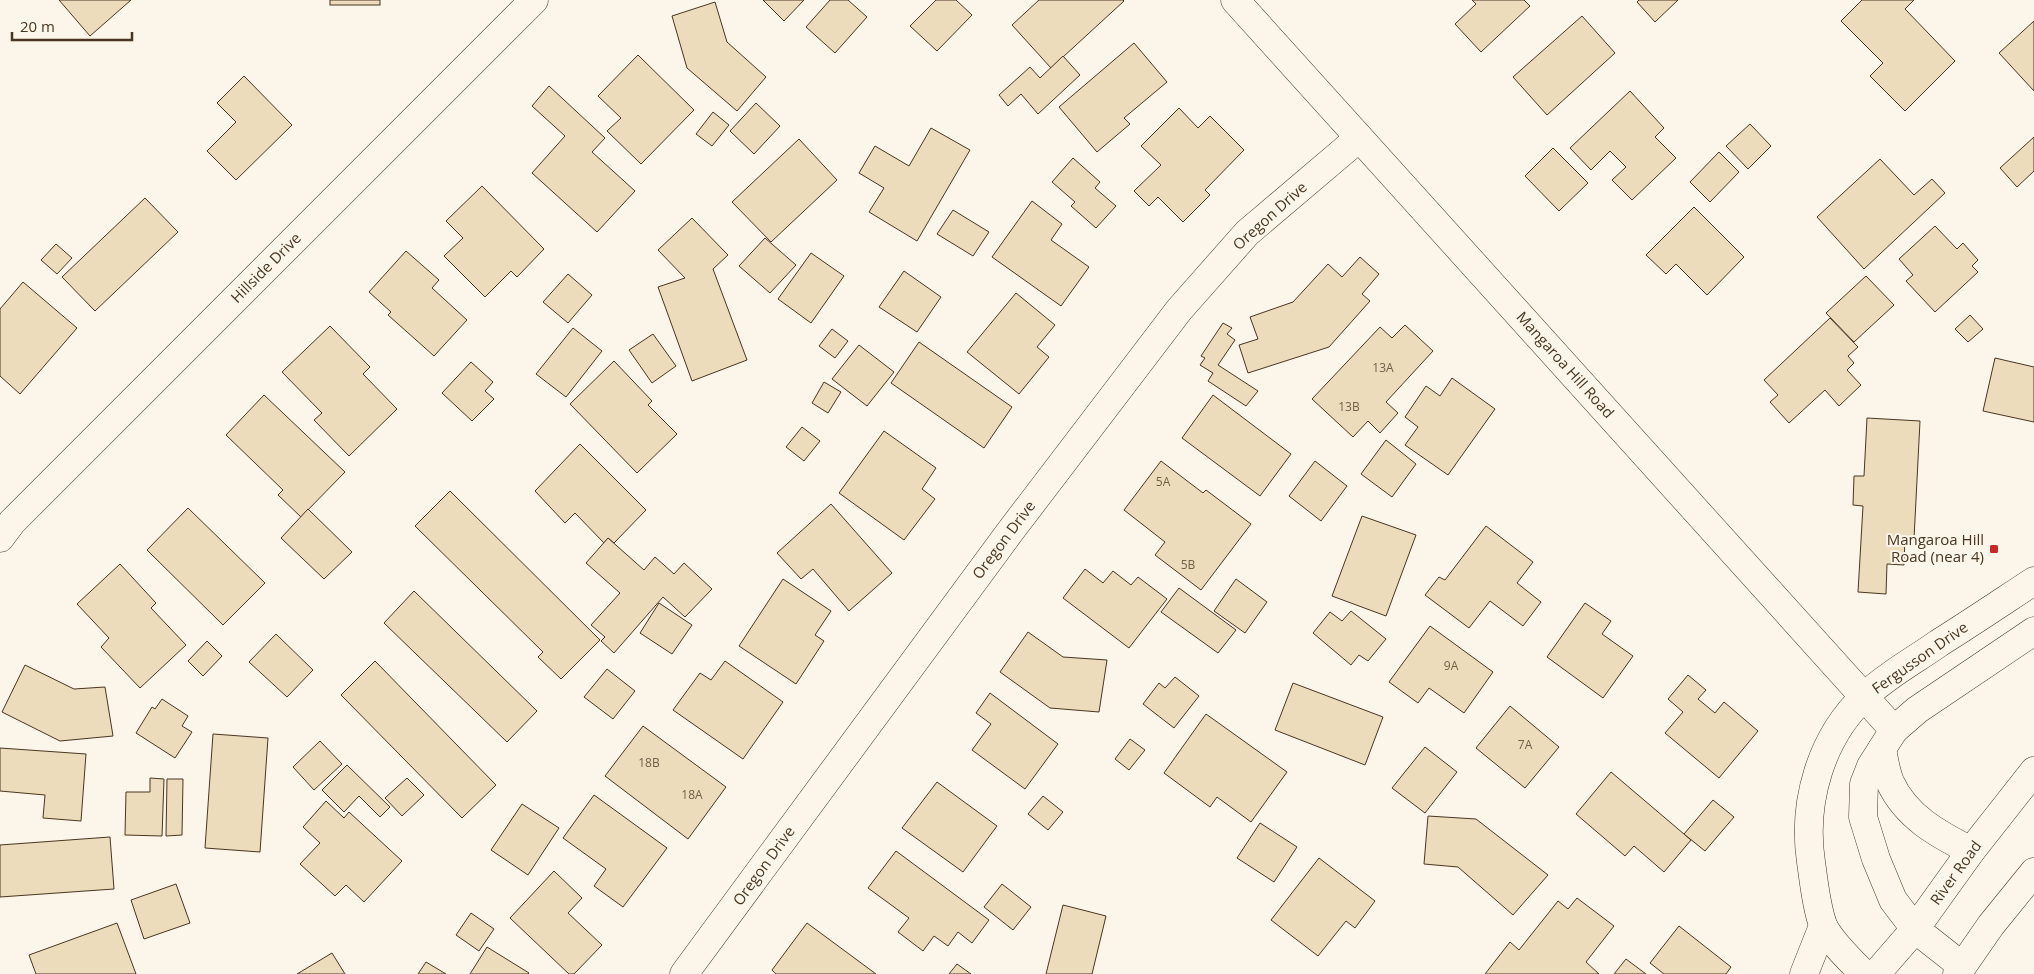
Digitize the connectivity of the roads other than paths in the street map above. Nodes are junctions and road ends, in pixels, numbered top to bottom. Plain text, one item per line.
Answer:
1 (534, 0) edge
2 (1235, 0) edge
3 (1359, 138) junction
4 (0, 538) edge
5 (2034, 581) edge
6 (2034, 631) edge
7 (1865, 696) junction
8 (1888, 739) junction
9 (2034, 771) edge
10 (1971, 851) junction
11 (2034, 872) edge
12 (1824, 926) junction
13 (1915, 929) junction
14 (1959, 970) edge
15 (684, 974) edge
16 (1804, 974) edge
17 (1864, 974) edge
18 (1876, 974) edge

1 - 4 main road, Hillside Drive
2 - 3 main road, Mangaroa Hill Road
3 - 7 main road, Mangaroa Hill Road
3 - 15 main road, Oregon Drive
5 - 7 main road, Fergusson Drive
6 - 8 main road
7 - 8 main road, Mangaroa Hill Road
7 - 12 main road, Fergusson Drive
8 - 10 main road
8 - 13 main road
9 - 10 main road, River Road
10 - 13 main road, River Road
11 - 14 main road
12 - 16 main road
12 - 17 main road, Fergusson Drive
13 - 14 main road
13 - 18 main road, River Road

